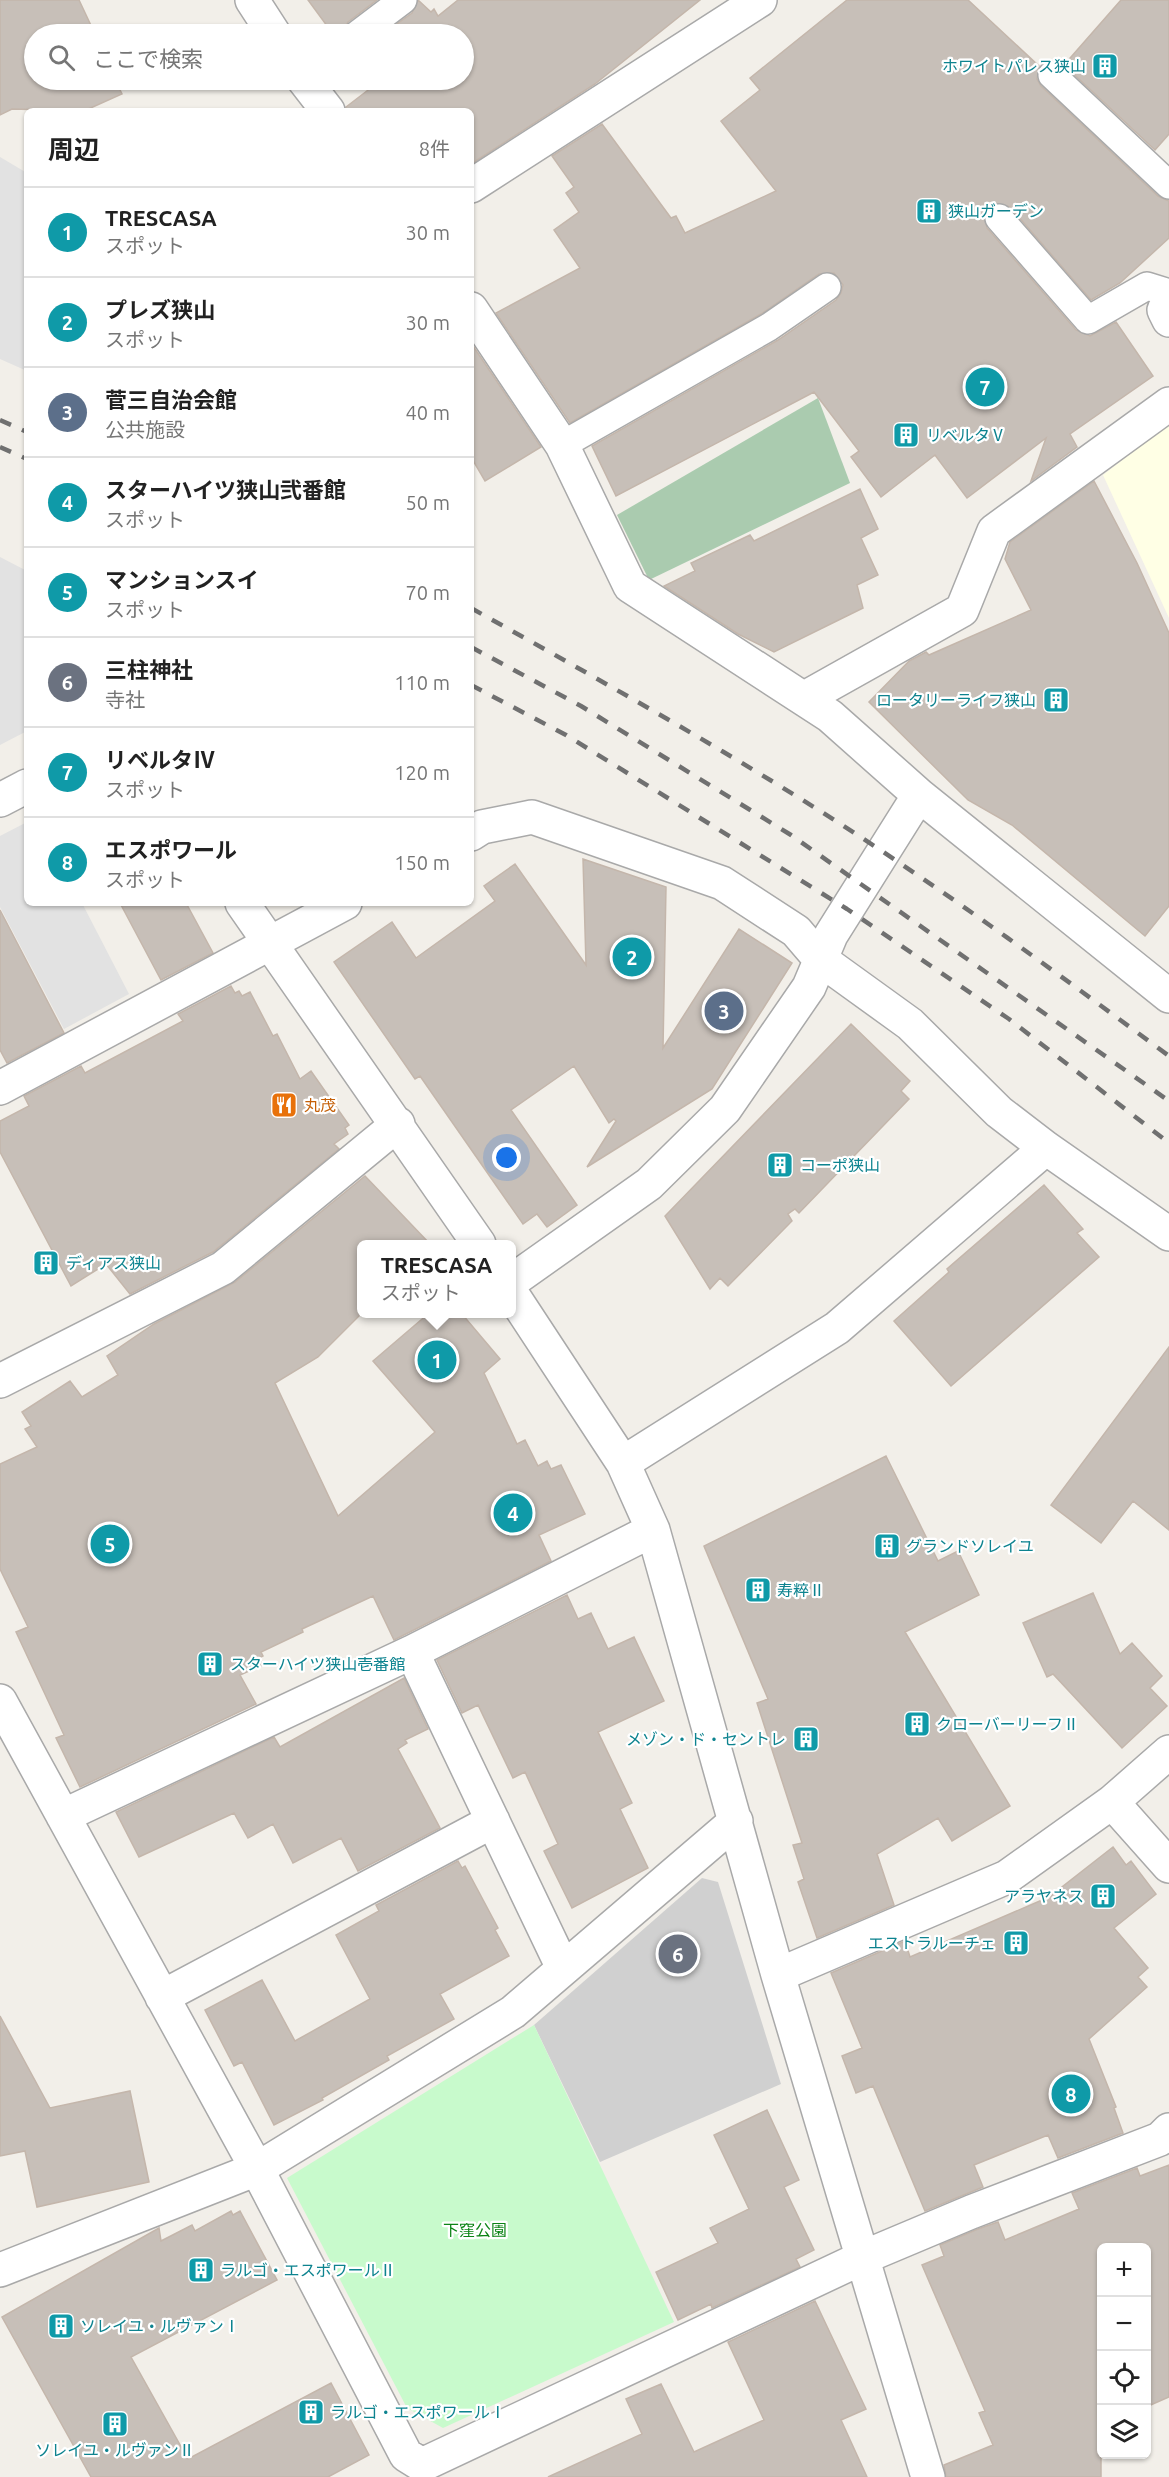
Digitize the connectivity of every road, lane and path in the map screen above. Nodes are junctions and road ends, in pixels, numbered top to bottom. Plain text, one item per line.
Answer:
1 (252, 0) edge
2 (403, 0) edge
3 (760, 0) edge
4 (268, 24) edge
5 (371, 24) edge
6 (1052, 75) dead end
7 (312, 90) edge
8 (326, 108) edge
9 (474, 184) edge
10 (1169, 185) edge
11 (999, 218) dead end
12 (827, 287) dead end
13 (1169, 293) edge
14 (1169, 305) edge
15 (474, 313) edge
16 (1169, 320) edge
17 (1169, 404) edge
18 (562, 445) junction
19 (805, 698) junction
20 (24, 788) edge
21 (919, 795) junction
22 (0, 800) edge
23 (474, 832) edge
24 (244, 906) edge
25 (340, 906) edge
26 (271, 944) junction
27 (820, 959) junction
28 (1169, 996) edge
29 (0, 1088) edge
30 (398, 1124) junction
31 (1046, 1148) junction
32 (1169, 1234) edge
33 (476, 1240) edge
34 (516, 1278) edge
35 (516, 1300) edge
36 (0, 1381) edge
37 (622, 1463) junction
38 (653, 1530) junction
39 (412, 1652) junction
40 (0, 1701) edge
41 (1169, 1752) edge
42 (1112, 1802) junction
43 (63, 1816) junction
44 (493, 1821) junction
45 (736, 1821) junction
46 (1169, 1866) edge
47 (563, 1968) junction
48 (778, 1975) junction
49 (162, 1997) junction
50 (1169, 2130) edge
51 (257, 2169) junction
52 (864, 2258) junction
53 (0, 2270) edge
54 (928, 2477) edge

1 - 4 street
2 - 5 lane
3 - 9 street
6 - 10 lane
7 - 8 street
11 - 13 lane
12 - 18 lane
14 - 16 street
15 - 18 street
17 - 19 street
18 - 19 street
19 - 21 street
20 - 22 street
21 - 27 street
21 - 28 street
23 - 27 street
24 - 26 street
25 - 26 street
26 - 29 street
26 - 30 street
27 - 31 street
27 - 34 street
30 - 33 street
30 - 36 street
31 - 32 street
31 - 37 street
35 - 37 street
37 - 38 street
38 - 39 street
38 - 45 street
39 - 43 street
39 - 44 street
40 - 43 street
41 - 42 street
42 - 46 street
42 - 48 street
43 - 49 street
44 - 47 street
44 - 49 street
45 - 47 street
45 - 48 street
47 - 51 street
48 - 52 street
49 - 51 street
50 - 52 street
51 - 52 street
51 - 53 street
52 - 54 street

